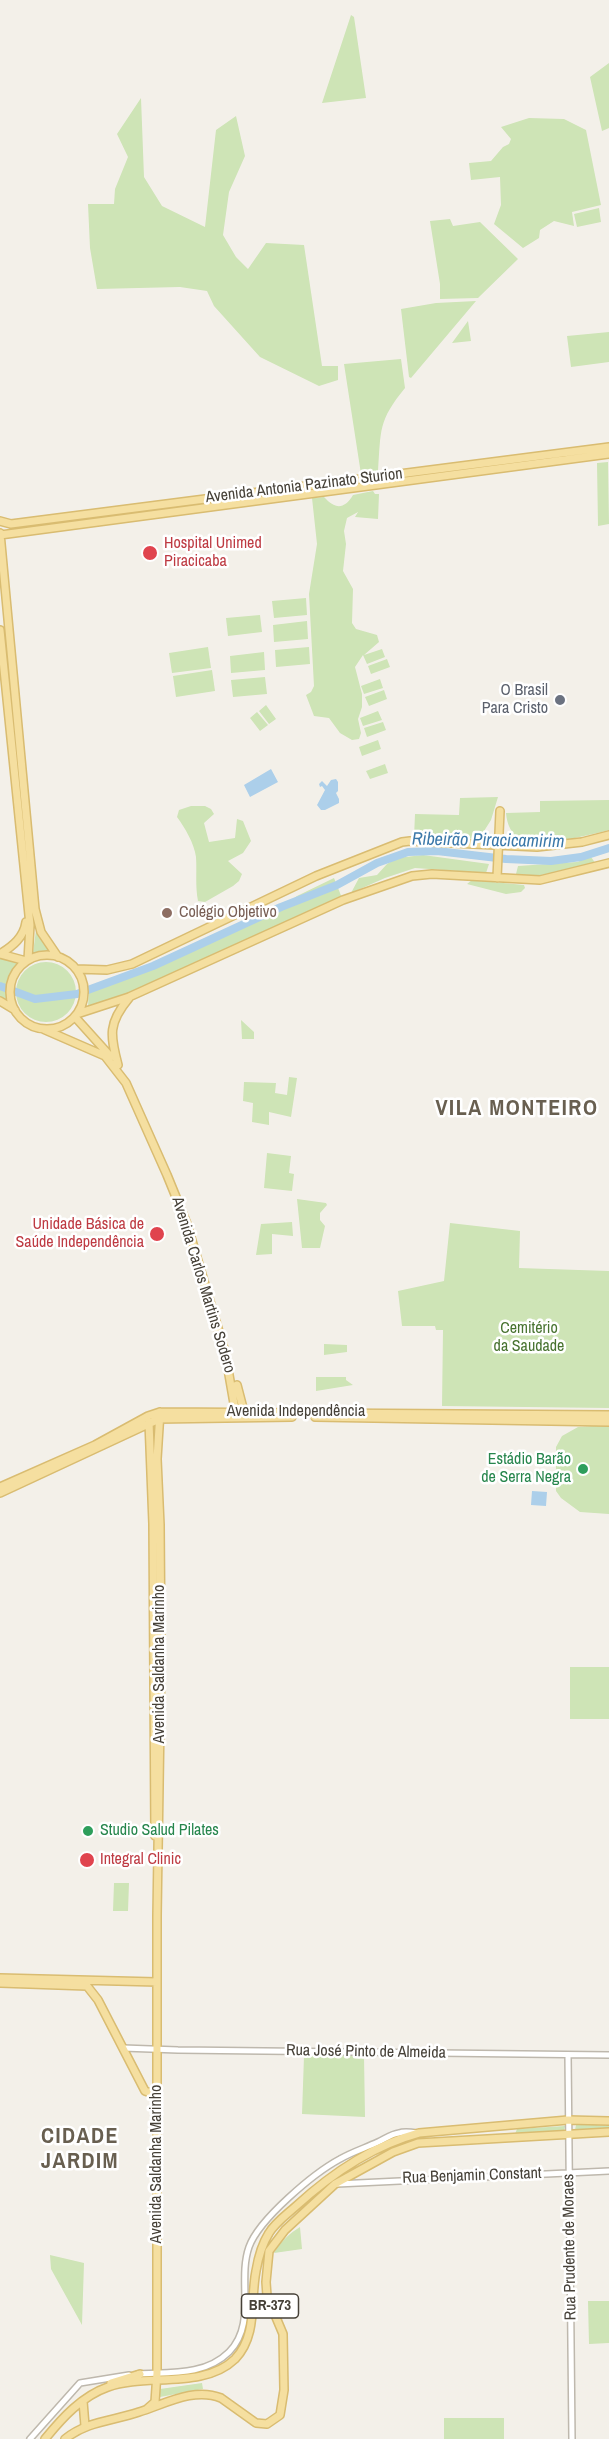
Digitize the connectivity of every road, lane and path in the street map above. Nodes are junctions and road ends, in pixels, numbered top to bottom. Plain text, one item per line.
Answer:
1 (609, 447) edge
2 (576, 451) junction
3 (609, 454) edge
4 (562, 461) junction
5 (236, 495) junction
6 (213, 498) junction
7 (233, 504) junction
8 (211, 507) junction
9 (110, 511) junction
10 (0, 521) edge
11 (70, 525) junction
12 (0, 534) edge
13 (2, 574) edge
14 (0, 630) edge
15 (3, 660) junction
16 (14, 691) junction
17 (500, 811) dead end
18 (609, 835) edge
19 (499, 849) junction
20 (609, 863) edge
21 (497, 878) junction
22 (27, 914) junction
23 (0, 954) edge
24 (58, 957) junction
25 (27, 961) junction
26 (76, 969) junction
27 (129, 997) junction
28 (0, 1001) edge
29 (15, 1010) junction
30 (76, 1015) junction
31 (43, 1029) junction
32 (118, 1065) junction
33 (239, 1414) junction
34 (565, 1414) junction
35 (609, 1415) edge
36 (148, 1416) junction
37 (160, 1416) junction
38 (494, 1420) junction
39 (609, 1422) edge
40 (150, 1424) junction
41 (95, 1445) junction
42 (81, 1457) junction
43 (0, 1487) edge
44 (0, 1493) edge
45 (157, 1916) junction
46 (0, 1978) edge
47 (92, 1979) junction
48 (157, 1982) junction
49 (0, 1983) edge
50 (79, 1984) junction
51 (91, 1989) junction
52 (123, 2048) junction
53 (157, 2049) junction
54 (568, 2055) junction
55 (609, 2055) edge
56 (157, 2095) junction
57 (567, 2120) junction
58 (609, 2121) edge
59 (609, 2132) edge
60 (419, 2133) junction
61 (568, 2133) junction
62 (609, 2170) edge
63 (570, 2173) junction
64 (335, 2184) junction
65 (140, 2374) junction
66 (157, 2377) junction
67 (96, 2392) junction
68 (83, 2401) junction
69 (147, 2409) junction
70 (85, 2426) junction
71 (75, 2431) junction
72 (30, 2439) edge
73 (45, 2439) edge
74 (58, 2439) edge
75 (65, 2439) edge
76 (572, 2439) edge

1 - 2 main road, Avenida Antonia Pazinato Sturion
2 - 4 main road
2 - 5 main road, Avenida Antonia Pazinato Sturion
3 - 4 main road, Avenida Antonia Pazinato Sturion
4 - 7 main road, Avenida Antonia Pazinato Sturion
5 - 6 main road, Avenida Antonia Pazinato Sturion
5 - 7 main road
6 - 8 main road
6 - 9 main road, Avenida Antonia Pazinato Sturion
7 - 8 main road, Avenida Antonia Pazinato Sturion
8 - 11 main road, Avenida Antonia Pazinato Sturion
9 - 10 main road, Avenida Antonia Pazinato Sturion
9 - 11 main road
11 - 12 main road, Avenida Antonia Pazinato Sturion
12 - 13 main road
13 - 16 main road
14 - 15 main road
15 - 16 main road
15 - 22 main road
16 - 24 main road
17 - 19 main road
18 - 19 main road
19 - 21 main road
19 - 26 main road
20 - 21 main road
21 - 27 main road
22 - 23 main road
22 - 25 main road
23 - 25 main road
24 - 25 main road
24 - 26 main road
25 - 29 main road
26 - 30 main road
27 - 30 main road
27 - 32 main road
28 - 29 main road
29 - 31 main road
30 - 31 main road
30 - 32 main road, Avenida Carlos Martins Sodero
31 - 33 main road, Avenida Carlos Martins Sodero
32 - 33 main road, Avenida Carlos Martins Sodero
33 - 34 main road, Avenida Independência
33 - 37 main road, Avenida Independência
33 - 38 main road, Avenida Independência
34 - 35 main road, Avenida Independência
34 - 38 main road
36 - 37 main road, Avenida Independência
36 - 40 main road, Avenida Saldanha Marinho
36 - 41 main road, Avenida Independência
37 - 40 main road, Avenida Independência
37 - 45 main road, Avenida Saldanha Marinho
38 - 39 main road, Avenida Independência
40 - 42 main road, Avenida Independência
40 - 45 main road, Avenida Saldanha Marinho
41 - 42 main road
41 - 43 main road, Avenida Independência
42 - 44 main road, Avenida Independência
45 - 48 main road, Avenida Saldanha Marinho
46 - 47 main road
47 - 48 main road
47 - 50 main road
47 - 51 main road
48 - 53 main road, Avenida Saldanha Marinho
49 - 50 main road
50 - 51 main road
51 - 52 main road
52 - 53 street, Rua José Pinto de Almeida
52 - 56 main road
53 - 54 street, Rua José Pinto de Almeida
53 - 56 main road, Avenida Saldanha Marinho
54 - 55 street, Rua José Pinto de Almeida
54 - 57 street, Rua Prudente de Moraes
56 - 66 main road, Avenida Saldanha Marinho
57 - 58 main road, BR-373
57 - 60 main road, BR-373
57 - 61 street, Rua Prudente de Moraes
59 - 61 main road, BR-373
60 - 66 main road, BR-373
60 - 66 street
61 - 63 street, Rua Prudente de Moraes
61 - 64 main road, BR-373
62 - 63 street, Rua Benjamin Constant
63 - 64 street, Rua Benjamin Constant
63 - 76 street, Rua Prudente de Moraes
64 - 69 main road, BR-373
65 - 66 street
65 - 67 main road
65 - 72 street
66 - 67 main road, BR-373
66 - 69 main road, Avenida Saldanha Marinho
67 - 68 main road, BR-373
68 - 70 main road
68 - 73 main road, BR-373
69 - 70 main road, BR-373
70 - 71 main road
71 - 74 street
71 - 75 main road

